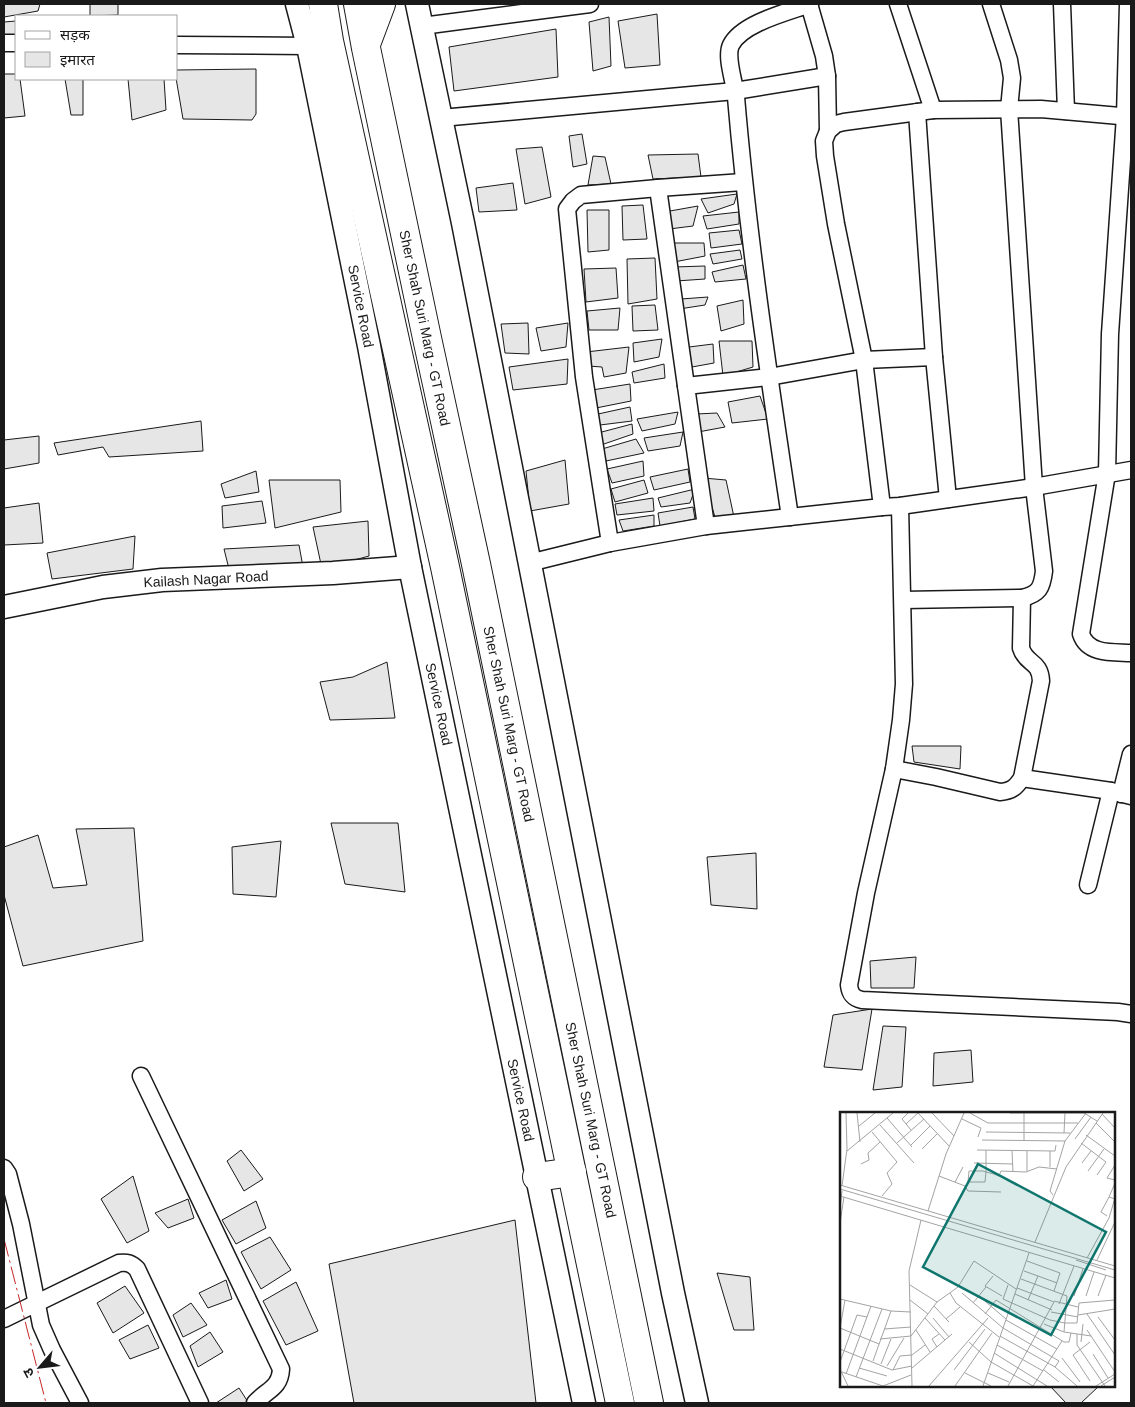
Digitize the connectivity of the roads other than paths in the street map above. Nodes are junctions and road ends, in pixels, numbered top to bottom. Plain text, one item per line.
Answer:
1 (297, 4) edge
2 (323, 4) edge
3 (358, 4) edge
4 (381, 4) edge
5 (417, 4) edge
6 (590, 4) edge
7 (809, 4) edge
8 (898, 4) edge
9 (991, 4) edge
10 (1062, 4) edge
11 (1128, 4) edge
12 (422, 26) junction
13 (319, 43) junction
14 (178, 45) edge
15 (366, 45) junction
16 (827, 76) junction
17 (735, 91) junction
18 (1009, 109) junction
19 (925, 111) junction
20 (1066, 111) junction
21 (1128, 116) edge
22 (441, 118) junction
23 (828, 131) junction
24 (743, 182) junction
25 (658, 188) junction
26 (934, 357) junction
27 (864, 360) junction
28 (769, 377) junction
29 (686, 386) junction
30 (1131, 470) edge
31 (1107, 473) junction
32 (1034, 487) junction
33 (948, 499) junction
34 (900, 506) junction
35 (882, 507) junction
36 (790, 517) junction
37 (706, 526) junction
38 (610, 543) junction
39 (529, 563) junction
40 (410, 567) junction
41 (1022, 598) junction
42 (902, 600) junction
43 (4, 607) edge
44 (1131, 653) edge
45 (1131, 754) edge
46 (894, 769) junction
47 (1022, 778) junction
48 (1121, 794) edge
49 (1088, 885) dead end
50 (1131, 1014) edge
51 (141, 1076) dead end
52 (4, 1168) edge
53 (572, 1172) junction
54 (537, 1177) junction
55 (36, 1304) junction
56 (4, 1319) edge
57 (80, 1403) edge
58 (200, 1403) edge
59 (255, 1403) edge
60 (584, 1403) edge
61 (620, 1403) edge
62 (649, 1403) edge
63 (697, 1403) edge

1 - 13 street, Service Road
2 - 13 highway
3 - 15 highway, Sher Shah Suri Marg - GT Road
4 - 15 highway
5 - 12 street
6 - 12 street
7 - 16 street
7 - 17 street
8 - 19 street
9 - 18 street
10 - 20 street
11 - 21 street
12 - 22 street
13 - 14 street
13 - 40 street, Service Road
13 - 53 highway
15 - 62 highway, Sher Shah Suri Marg - GT Road
16 - 17 street
16 - 23 street
17 - 22 street
17 - 24 street
18 - 19 street
18 - 20 street
18 - 32 street
19 - 23 street
19 - 26 street
20 - 21 street
21 - 31 street
22 - 39 street
23 - 27 street
24 - 25 street
24 - 28 street
25 - 29 street
25 - 38 street
26 - 27 street
26 - 33 street
27 - 28 street
27 - 35 street
28 - 29 street
28 - 36 street
29 - 37 street
30 - 31 street
31 - 32 street
31 - 44 street
32 - 33 street
32 - 41 street
33 - 34 street
34 - 35 street
34 - 42 street
35 - 36 street
36 - 37 street
37 - 38 street
38 - 39 street
39 - 63 street
40 - 43 street, Kailash Nagar Road
40 - 54 street, Service Road
41 - 42 street
41 - 47 street
42 - 46 street
45 - 48 street
46 - 47 street
46 - 50 street
47 - 48 street
48 - 49 street
51 - 59 street
52 - 55 street
53 - 54 highway
53 - 61 highway
54 - 60 street, Service Road
55 - 56 street
55 - 57 street
55 - 58 street

